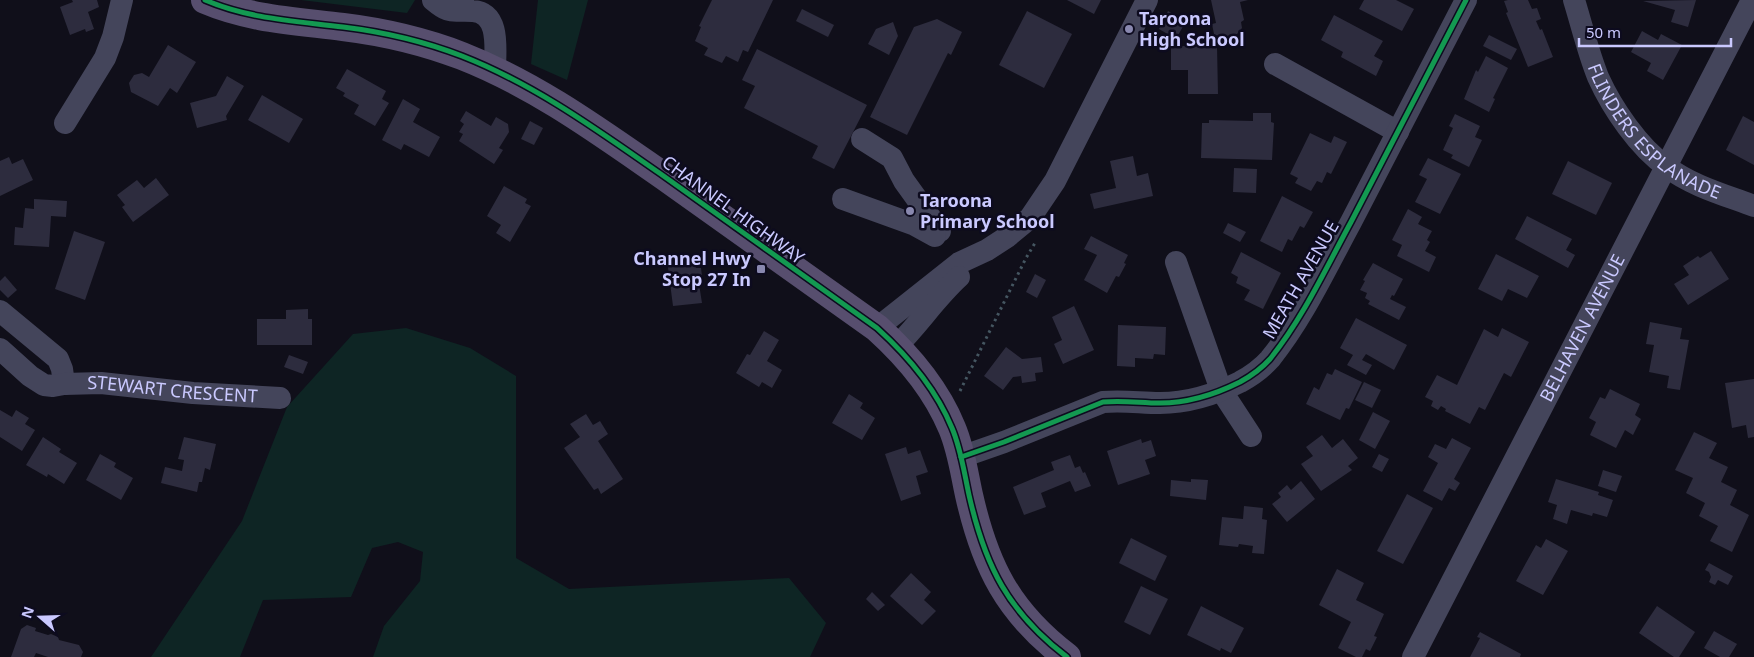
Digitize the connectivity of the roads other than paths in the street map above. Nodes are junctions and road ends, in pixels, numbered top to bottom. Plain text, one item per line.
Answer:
1 (122, 0) edge
2 (205, 0) edge
3 (433, 0) edge
4 (1147, 0) edge
5 (1466, 0) edge
6 (1574, 0) edge
7 (1752, 0) edge
8 (1275, 64) dead end
9 (495, 70) junction
10 (65, 123) dead end
11 (1398, 132) junction
12 (862, 139) dead end
13 (1667, 167) junction
14 (843, 198) dead end
15 (1754, 206) edge
16 (987, 250) junction
17 (1176, 262) dead end
18 (0, 311) edge
19 (877, 328) junction
20 (897, 346) junction
21 (0, 349) edge
22 (64, 384) junction
23 (1221, 390) junction
24 (280, 398) dead end
25 (1251, 436) dead end
26 (961, 457) junction
27 (1067, 657) edge
28 (1413, 657) edge

1 - 10 street
2 - 9 main road, CHANNEL HIGHWAY
3 - 9 street
4 - 16 street
5 - 11 street, MEATH AVENUE
6 - 13 street, FLINDERS ESPLANADE
7 - 13 street, BELHAVEN AVENUE
8 - 11 street
9 - 19 main road, CHANNEL HIGHWAY
11 - 23 street, MEATH AVENUE
12 - 14 street
13 - 15 street, FLINDERS ESPLANADE
13 - 28 street, BELHAVEN AVENUE
16 - 19 street
16 - 20 street
17 - 23 street
18 - 22 street, STEWART CRESCENT
19 - 20 main road, CHANNEL HIGHWAY
20 - 26 main road, CHANNEL HIGHWAY
21 - 22 street, STEWART CRESCENT
22 - 24 street, STEWART CRESCENT
23 - 25 street
23 - 26 street, MEATH AVENUE
26 - 27 main road, CHANNEL HIGHWAY

